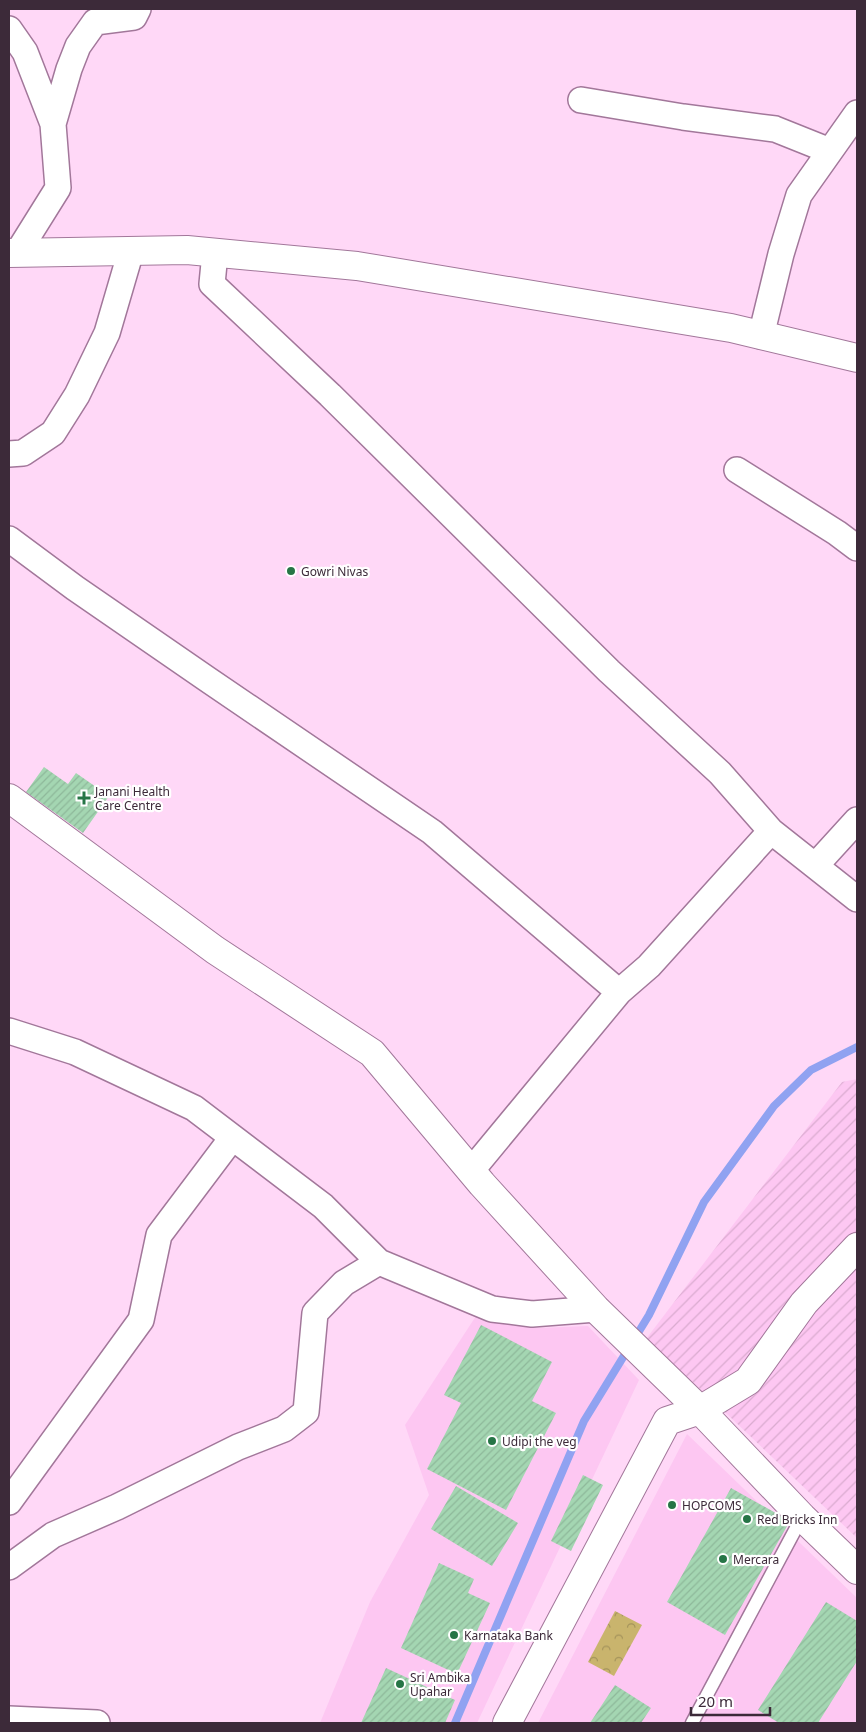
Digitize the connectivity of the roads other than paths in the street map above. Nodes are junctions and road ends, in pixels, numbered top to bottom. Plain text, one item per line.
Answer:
1 (138, 9) edge
2 (9, 29) edge
3 (581, 100) dead end
4 (857, 113) edge
5 (53, 124) junction
6 (830, 151) junction
7 (131, 251) junction
8 (13, 252) edge
9 (215, 253) junction
10 (761, 336) junction
11 (857, 358) edge
12 (13, 459) edge
13 (737, 470) dead end
14 (9, 539) edge
15 (857, 548) edge
16 (9, 798) edge
17 (857, 820) edge
18 (771, 831) junction
19 (816, 865) junction
20 (857, 899) edge
21 (619, 992) junction
22 (9, 1031) edge
23 (232, 1138) junction
24 (471, 1171) junction
25 (857, 1247) edge
26 (378, 1262) junction
27 (596, 1309) junction
28 (700, 1410) junction
29 (9, 1502) edge
30 (802, 1517) junction
31 (11, 1562) edge
32 (857, 1570) edge
33 (9, 1719) edge
34 (97, 1723) edge
35 (507, 1723) edge
36 (692, 1723) edge

1 - 5 street
2 - 5 street
3 - 6 street
4 - 6 street
5 - 8 street
6 - 10 street
7 - 8 street
7 - 9 street
7 - 12 street
9 - 10 street
9 - 18 street
10 - 11 street
13 - 15 street
14 - 21 street
16 - 24 street
17 - 19 street
18 - 19 street
18 - 21 street
19 - 20 street
21 - 24 street
22 - 23 street
23 - 26 street
23 - 29 street
24 - 27 street
25 - 28 street
26 - 27 street
26 - 31 street
27 - 28 street
28 - 30 street
28 - 35 street
30 - 32 street
30 - 36 lane
33 - 34 street

